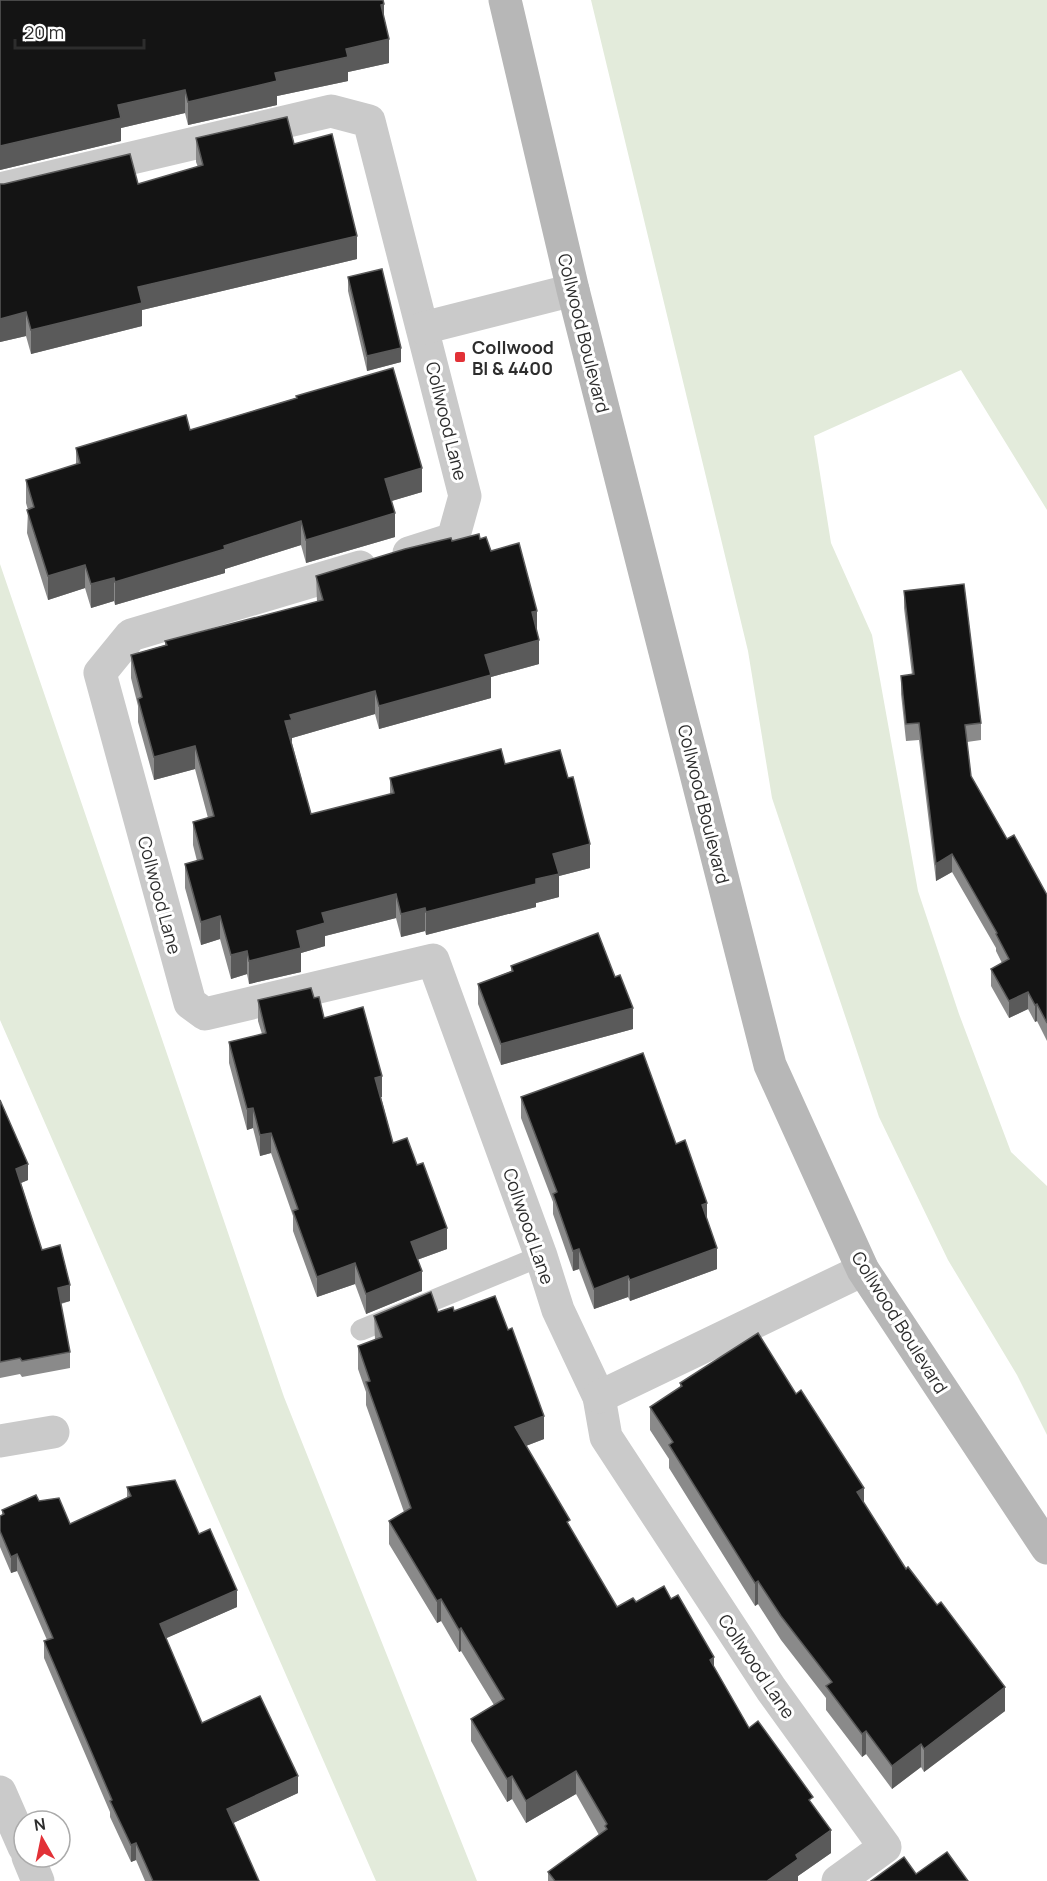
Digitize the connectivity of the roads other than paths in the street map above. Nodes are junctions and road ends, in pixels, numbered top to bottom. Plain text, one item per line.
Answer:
1 (505, 0) edge
2 (0, 189) edge
3 (573, 290) junction
4 (423, 328) junction
5 (541, 1256) junction
6 (863, 1270) junction
7 (361, 1329) dead end
8 (599, 1397) junction
9 (53, 1432) dead end
10 (0, 1441) edge
11 (1047, 1548) edge
12 (0, 1792) edge
13 (12, 1820) edge
14 (838, 1881) edge

1 - 3 main road, Collwood Boulevard
2 - 4 street, Collwood Lane
3 - 4 street
3 - 6 main road, Collwood Boulevard
4 - 5 street, Collwood Lane
5 - 7 lane
5 - 8 street, Collwood Lane
6 - 8 street
6 - 11 main road, Collwood Boulevard
8 - 14 street, Collwood Lane
9 - 10 street
12 - 13 street

